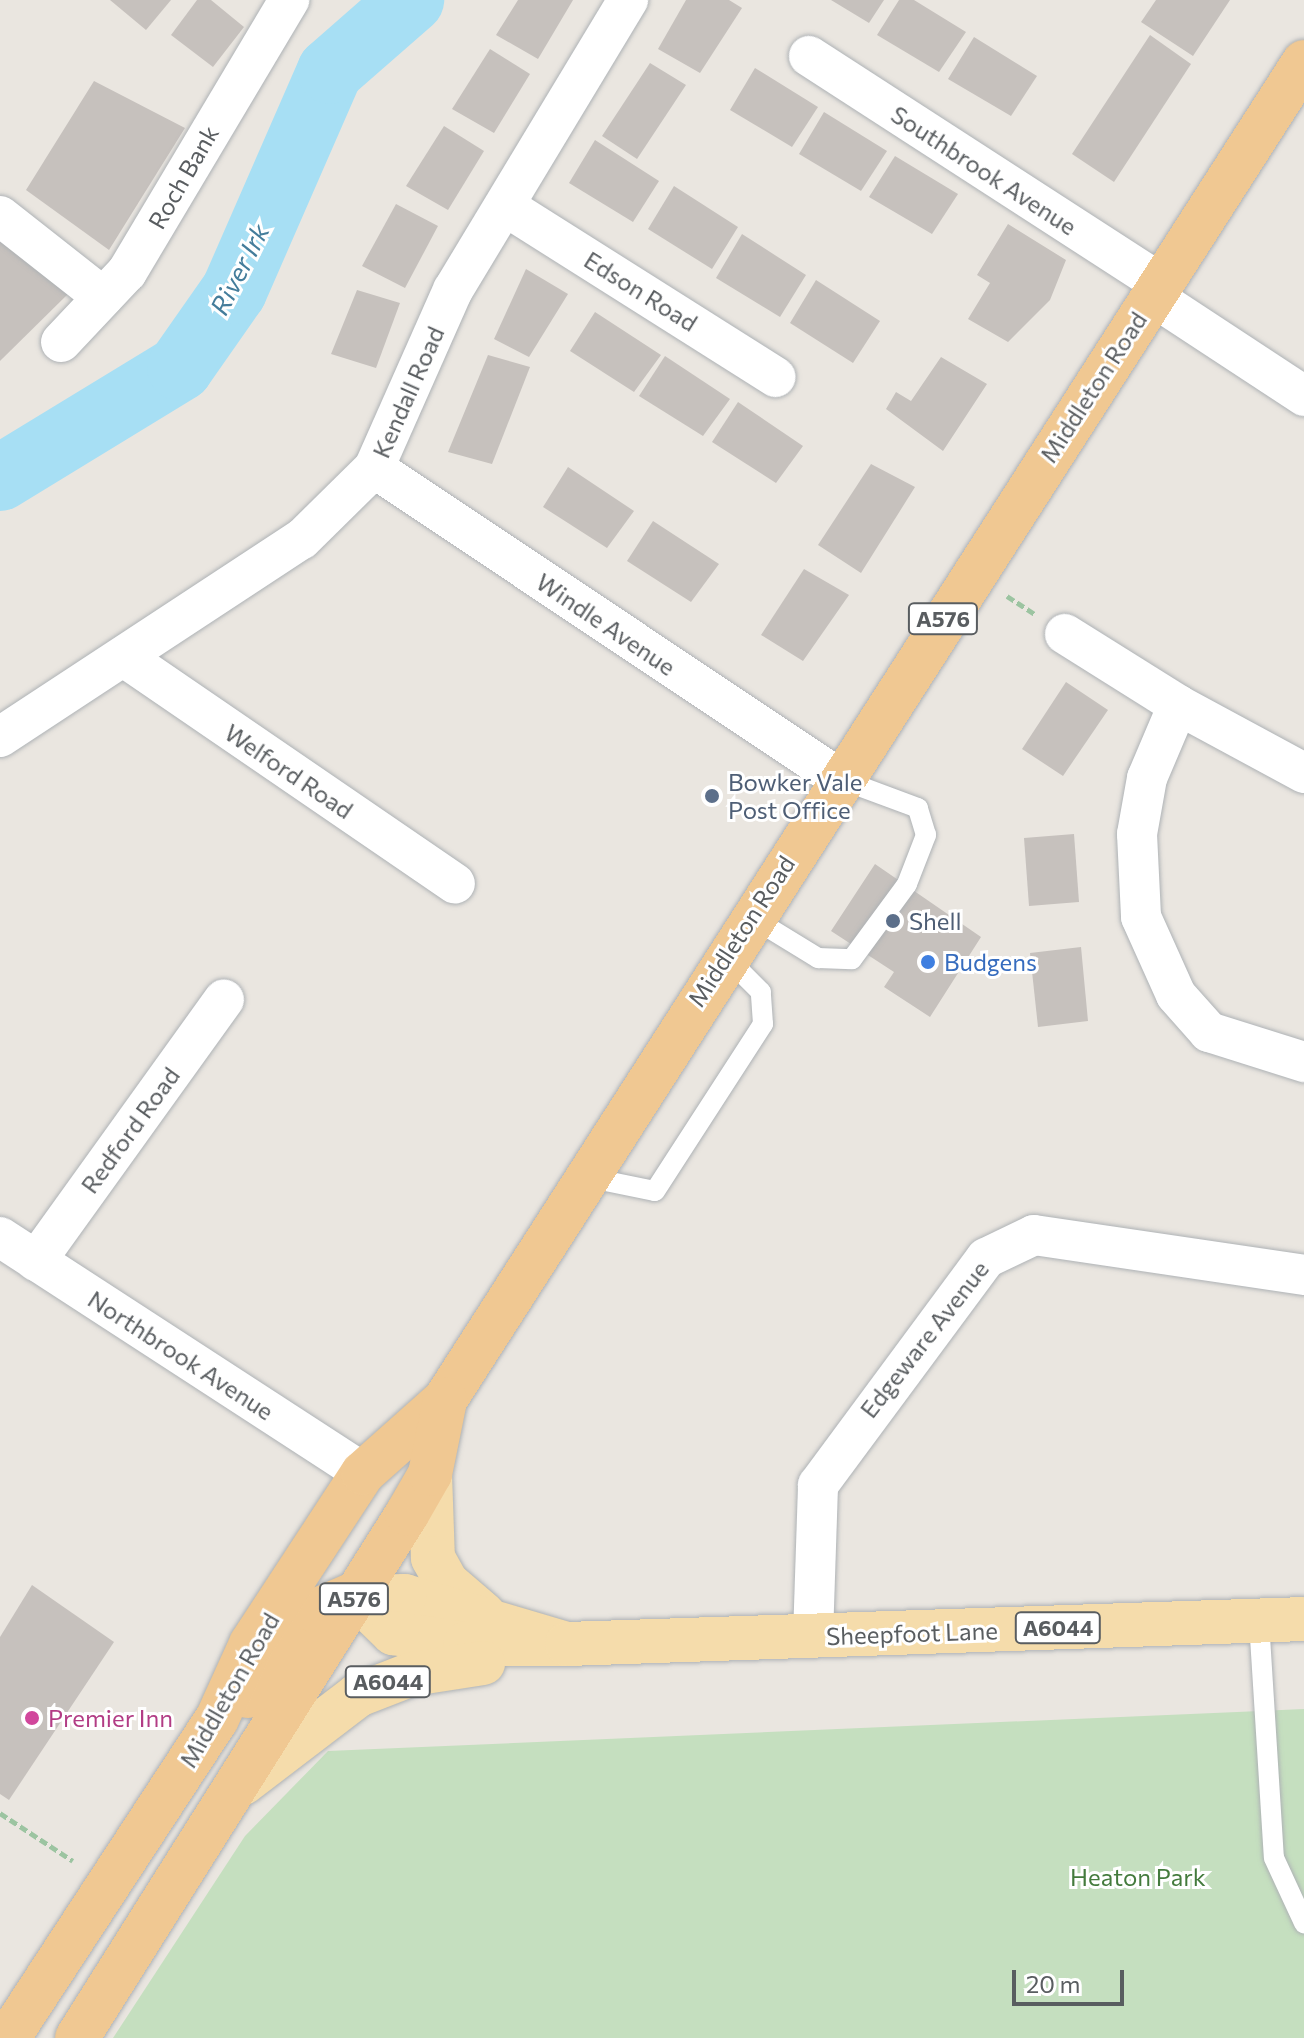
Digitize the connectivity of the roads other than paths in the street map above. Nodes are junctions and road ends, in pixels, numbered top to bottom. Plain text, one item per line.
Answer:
1 (289, 0) edge
2 (628, 0) edge
3 (809, 56) dead end
4 (1304, 62) edge
5 (505, 206) junction
6 (0, 216) edge
7 (1156, 290) junction
8 (103, 297) junction
9 (61, 342) dead end
10 (776, 377) dead end
11 (1304, 396) edge
12 (374, 468) junction
13 (1065, 634) road end
14 (124, 657) junction
15 (1178, 705) junction
16 (0, 737) edge
17 (1304, 773) edge
18 (840, 779) junction
19 (455, 884) dead end
20 (750, 917) junction
21 (725, 956) junction
22 (224, 999) dead end
23 (1304, 1062) edge
24 (583, 1176) junction
25 (0, 1237) edge
26 (36, 1261) junction
27 (1304, 1275) edge
28 (445, 1400) junction
29 (363, 1473) junction
30 (430, 1474) junction
31 (333, 1519) junction
32 (356, 1597) junction
33 (488, 1618) junction
34 (1304, 1619) edge
35 (1259, 1621) junction
36 (813, 1637) junction
37 (567, 1644) junction
38 (217, 1719) junction
39 (239, 1787) junction
40 (1304, 1923) edge
41 (12, 2019) edge
42 (77, 2038) edge

1 - 8 street, Roch Bank
2 - 5 street, Kendall Road
3 - 7 street, Southbrook Avenue
4 - 7 highway, Middleton Road / A576
5 - 10 street, Edson Road
5 - 12 street, Kendall Road
6 - 8 street
7 - 11 street, Southbrook Avenue
7 - 18 highway, Middleton Road / A576
8 - 9 street, Roch Bank
12 - 14 street, Kendall Road
12 - 18 street, Windle Avenue
13 - 15 street
14 - 16 street, Kendall Road
14 - 19 street, Welford Road
15 - 17 street
15 - 23 street
18 - 20 highway, Middleton Road / A576
18 - 20 lane
20 - 21 highway, Middleton Road / A576
21 - 24 highway, Middleton Road / A576
21 - 24 lane
22 - 26 street, Redford Road
24 - 28 highway, Middleton Road / A576
25 - 26 street, Northbrook Avenue
26 - 29 street, Northbrook Avenue
27 - 36 street, Edgeware Avenue
28 - 29 highway, Middleton Road / A576
28 - 30 highway, Middleton Road / A576
29 - 31 highway, Middleton Road / A576
30 - 32 highway, Middleton Road / A576
30 - 33 main road, A6044
31 - 32 highway, A576
31 - 38 highway, Middleton Road / A576
32 - 33 main road, Sheepfoot Lane / A6044
32 - 37 main road, Sheepfoot Lane / A6044
32 - 38 highway, A576
32 - 39 highway, Middleton Road / A576
33 - 37 main road, Sheepfoot Lane / A6044
34 - 35 main road, Sheepfoot Lane / A6044
35 - 36 main road, Sheepfoot Lane / A6044
35 - 40 lane
36 - 37 main road, Sheepfoot Lane / A6044
37 - 39 main road, Sheepfoot Lane / A6044
38 - 41 highway, Middleton Road / A576
39 - 42 highway, Middleton Road / A576

